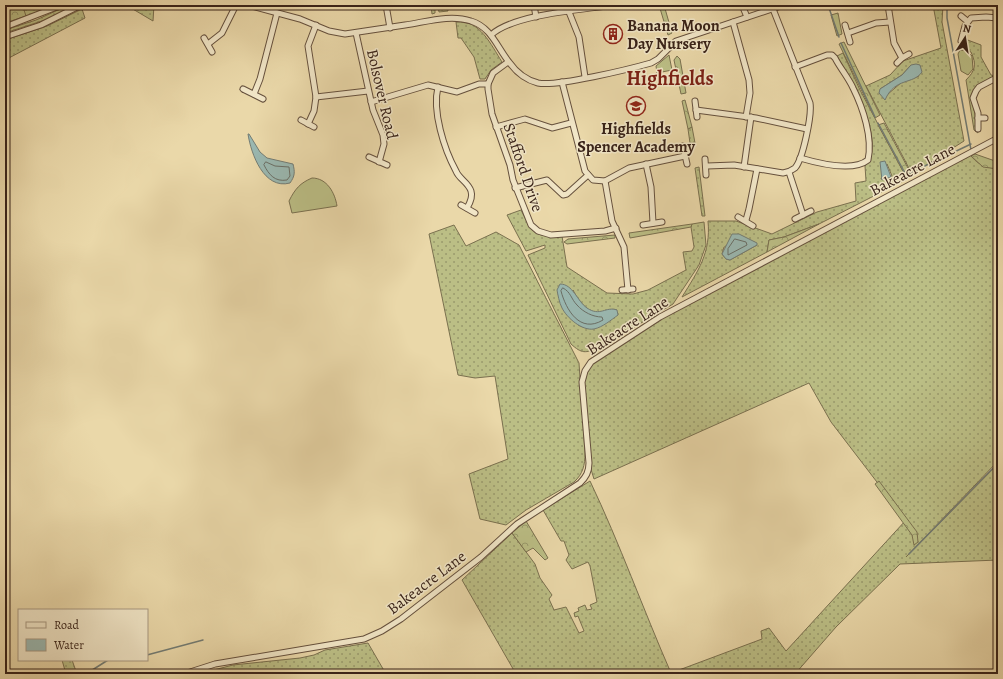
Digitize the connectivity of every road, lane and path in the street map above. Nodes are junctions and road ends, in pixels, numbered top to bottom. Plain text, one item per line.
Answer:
1 (62, 5) edge
2 (82, 5) edge
3 (236, 5) edge
4 (248, 5) edge
5 (386, 5) edge
6 (534, 5) edge
7 (613, 5) edge
8 (742, 5) edge
9 (784, 5) edge
10 (888, 5) edge
11 (259, 7) edge
12 (580, 8) edge
13 (773, 9) junction
14 (569, 12) junction
15 (277, 13) junction
16 (962, 16) dead end
17 (536, 17) junction
18 (747, 17) junction
19 (998, 18) edge
20 (967, 21) junction
21 (733, 22) junction
22 (890, 22) junction
23 (316, 25) junction
24 (845, 25) dead end
25 (5, 27) edge
26 (390, 28) junction
27 (356, 33) junction
28 (848, 33) junction
29 (491, 35) junction
30 (5, 37) edge
31 (204, 38) dead end
32 (960, 41) dead end
33 (850, 42) dead end
34 (208, 44) junction
35 (212, 52) dead end
36 (909, 54) dead end
37 (902, 58) junction
38 (508, 62) junction
39 (896, 64) dead end
40 (795, 67) junction
41 (585, 77) junction
42 (998, 77) edge
43 (562, 82) junction
44 (488, 84) junction
45 (438, 87) junction
46 (243, 89) dead end
47 (368, 91) junction
48 (254, 94) junction
49 (316, 97) junction
50 (263, 99) dead end
51 (695, 101) dead end
52 (371, 102) junction
53 (696, 110) junction
54 (697, 117) dead end
55 (749, 117) junction
56 (301, 120) dead end
57 (572, 123) junction
58 (308, 124) junction
59 (314, 127) dead end
60 (496, 128) junction
61 (807, 129) junction
62 (978, 129) dead end
63 (997, 139) edge
64 (683, 146) dead end
65 (685, 156) junction
66 (369, 157) dead end
67 (800, 158) junction
68 (706, 159) dead end
69 (379, 162) junction
70 (646, 164) junction
71 (687, 164) dead end
72 (387, 165) dead end
73 (707, 166) junction
74 (744, 167) junction
75 (757, 170) junction
76 (789, 172) junction
77 (588, 175) junction
78 (706, 175) dead end
79 (605, 181) junction
80 (515, 188) junction
81 (461, 205) dead end
82 (467, 208) junction
83 (811, 211) dead end
84 (475, 213) dead end
85 (803, 215) junction
86 (738, 217) dead end
87 (795, 219) dead end
88 (746, 220) junction
89 (662, 222) dead end
90 (653, 223) junction
91 (643, 225) dead end
92 (753, 226) dead end
93 (616, 228) junction
94 (628, 289) dead end
95 (184, 674) edge

1 - 25 street
2 - 30 street
3 - 34 street
4 - 11 street
5 - 26 street
6 - 17 street
7 - 12 street
8 - 18 street
9 - 13 street
10 - 22 street
11 - 15 street
12 - 14 street
13 - 18 street
13 - 40 street
14 - 17 street
14 - 41 street
15 - 23 street
15 - 48 street
16 - 20 street
17 - 29 street
18 - 21 street
19 - 20 street
20 - 32 street
21 - 41 street
21 - 55 street
22 - 28 street
22 - 37 street
23 - 27 street
23 - 49 street
24 - 28 street
26 - 27 street
26 - 29 street
27 - 47 street, Bolsover Road
28 - 33 street
29 - 38 street
31 - 34 street
34 - 35 street
36 - 37 street
37 - 39 street
38 - 43 street
38 - 44 street
40 - 61 street
40 - 67 street
41 - 43 street
42 - 62 street
43 - 57 street
44 - 45 street
44 - 60 street, Stafford Drive
45 - 52 street
45 - 82 street
46 - 48 street
47 - 49 street
47 - 52 street, Bolsover Road
48 - 50 street
49 - 58 street
51 - 53 street
52 - 69 street, Bolsover Road
53 - 54 street
53 - 55 street
55 - 61 street
55 - 74 street
56 - 58 street
57 - 60 street
57 - 77 street
58 - 59 street
60 - 80 street, Stafford Drive
61 - 67 street
63 - 95 street, Bakeacre Lane
64 - 65 street
65 - 70 street
65 - 71 street
66 - 69 street, Bolsover Road
67 - 76 street
68 - 73 street
69 - 72 street, Bolsover Road
70 - 79 street
70 - 90 street
73 - 74 street
73 - 78 street
74 - 75 street
75 - 76 street
75 - 88 street
76 - 85 street
77 - 79 street
77 - 80 street
79 - 93 street
80 - 93 street, Stafford Drive
81 - 82 street
82 - 84 street
83 - 85 street
85 - 87 street
86 - 88 street
88 - 92 street
89 - 90 street
90 - 91 street
93 - 94 street

